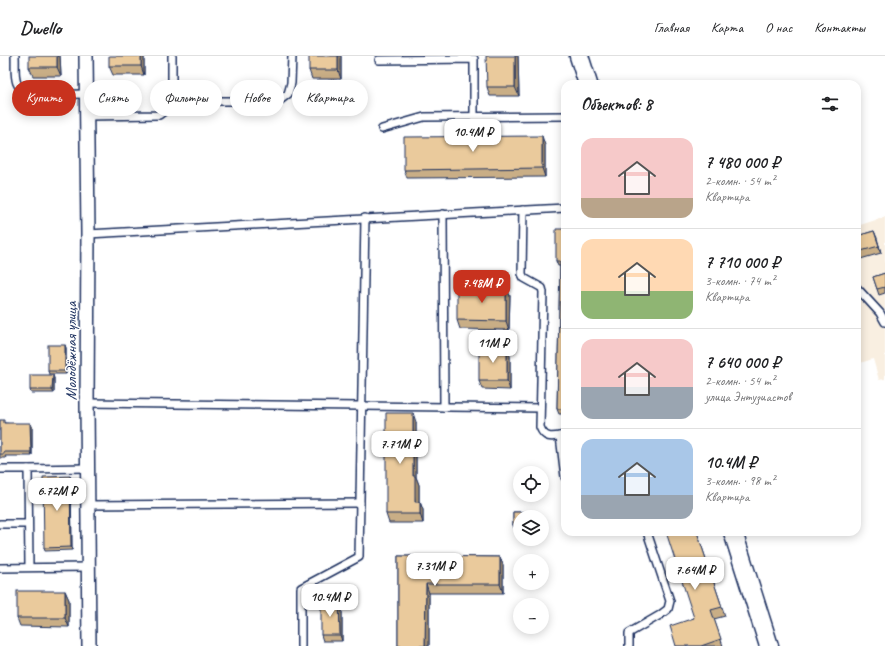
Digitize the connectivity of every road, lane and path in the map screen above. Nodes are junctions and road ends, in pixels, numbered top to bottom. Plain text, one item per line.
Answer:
1 (15, 56) edge
2 (86, 56) edge
3 (172, 56) edge
4 (292, 56) edge
5 (579, 56) edge
6 (379, 60) dead end
7 (86, 80) edge
8 (172, 80) edge
9 (587, 80) edge
10 (84, 94) edge
11 (222, 101) edge
12 (87, 116) edge
13 (561, 116) edge
14 (474, 117) junction
15 (382, 129) dead end
16 (561, 208) edge
17 (523, 210) junction
18 (443, 214) junction
19 (365, 218) junction
20 (88, 234) junction
21 (861, 292) edge
22 (885, 322) edge
23 (87, 403) junction
24 (362, 406) junction
25 (444, 407) junction
26 (540, 408) junction
27 (561, 436) edge
28 (88, 468) junction
29 (0, 469) edge
30 (28, 469) junction
31 (360, 503) junction
32 (88, 505) junction
33 (0, 524) edge
34 (28, 524) junction
35 (648, 536) edge
36 (734, 536) edge
37 (29, 567) junction
38 (88, 567) junction
39 (0, 568) edge
40 (89, 646) edge
41 (301, 646) edge
42 (629, 646) edge
43 (769, 646) edge

1 - 10 lane
2 - 7 street, Молодёжная улица
3 - 8 lane
4 - 11 lane
5 - 9 main road
6 - 14 lane
12 - 20 street, Молодёжная улица
13 - 14 lane
14 - 15 lane
16 - 17 lane
17 - 18 lane
17 - 26 lane
18 - 19 lane
18 - 25 lane
19 - 20 lane
19 - 24 lane
20 - 23 street, Молодёжная улица
21 - 22 lane
23 - 24 lane
23 - 28 street, Молодёжная улица
24 - 25 lane
24 - 31 lane
25 - 26 lane
26 - 27 lane
28 - 30 lane
28 - 32 street, Молодёжная улица
29 - 30 lane
30 - 34 lane
31 - 32 lane
31 - 41 lane
32 - 38 street, Молодёжная улица
33 - 34 lane
34 - 37 lane
35 - 42 lane
36 - 43 main road
37 - 38 lane
37 - 39 lane
38 - 40 street, Молодёжная улица

